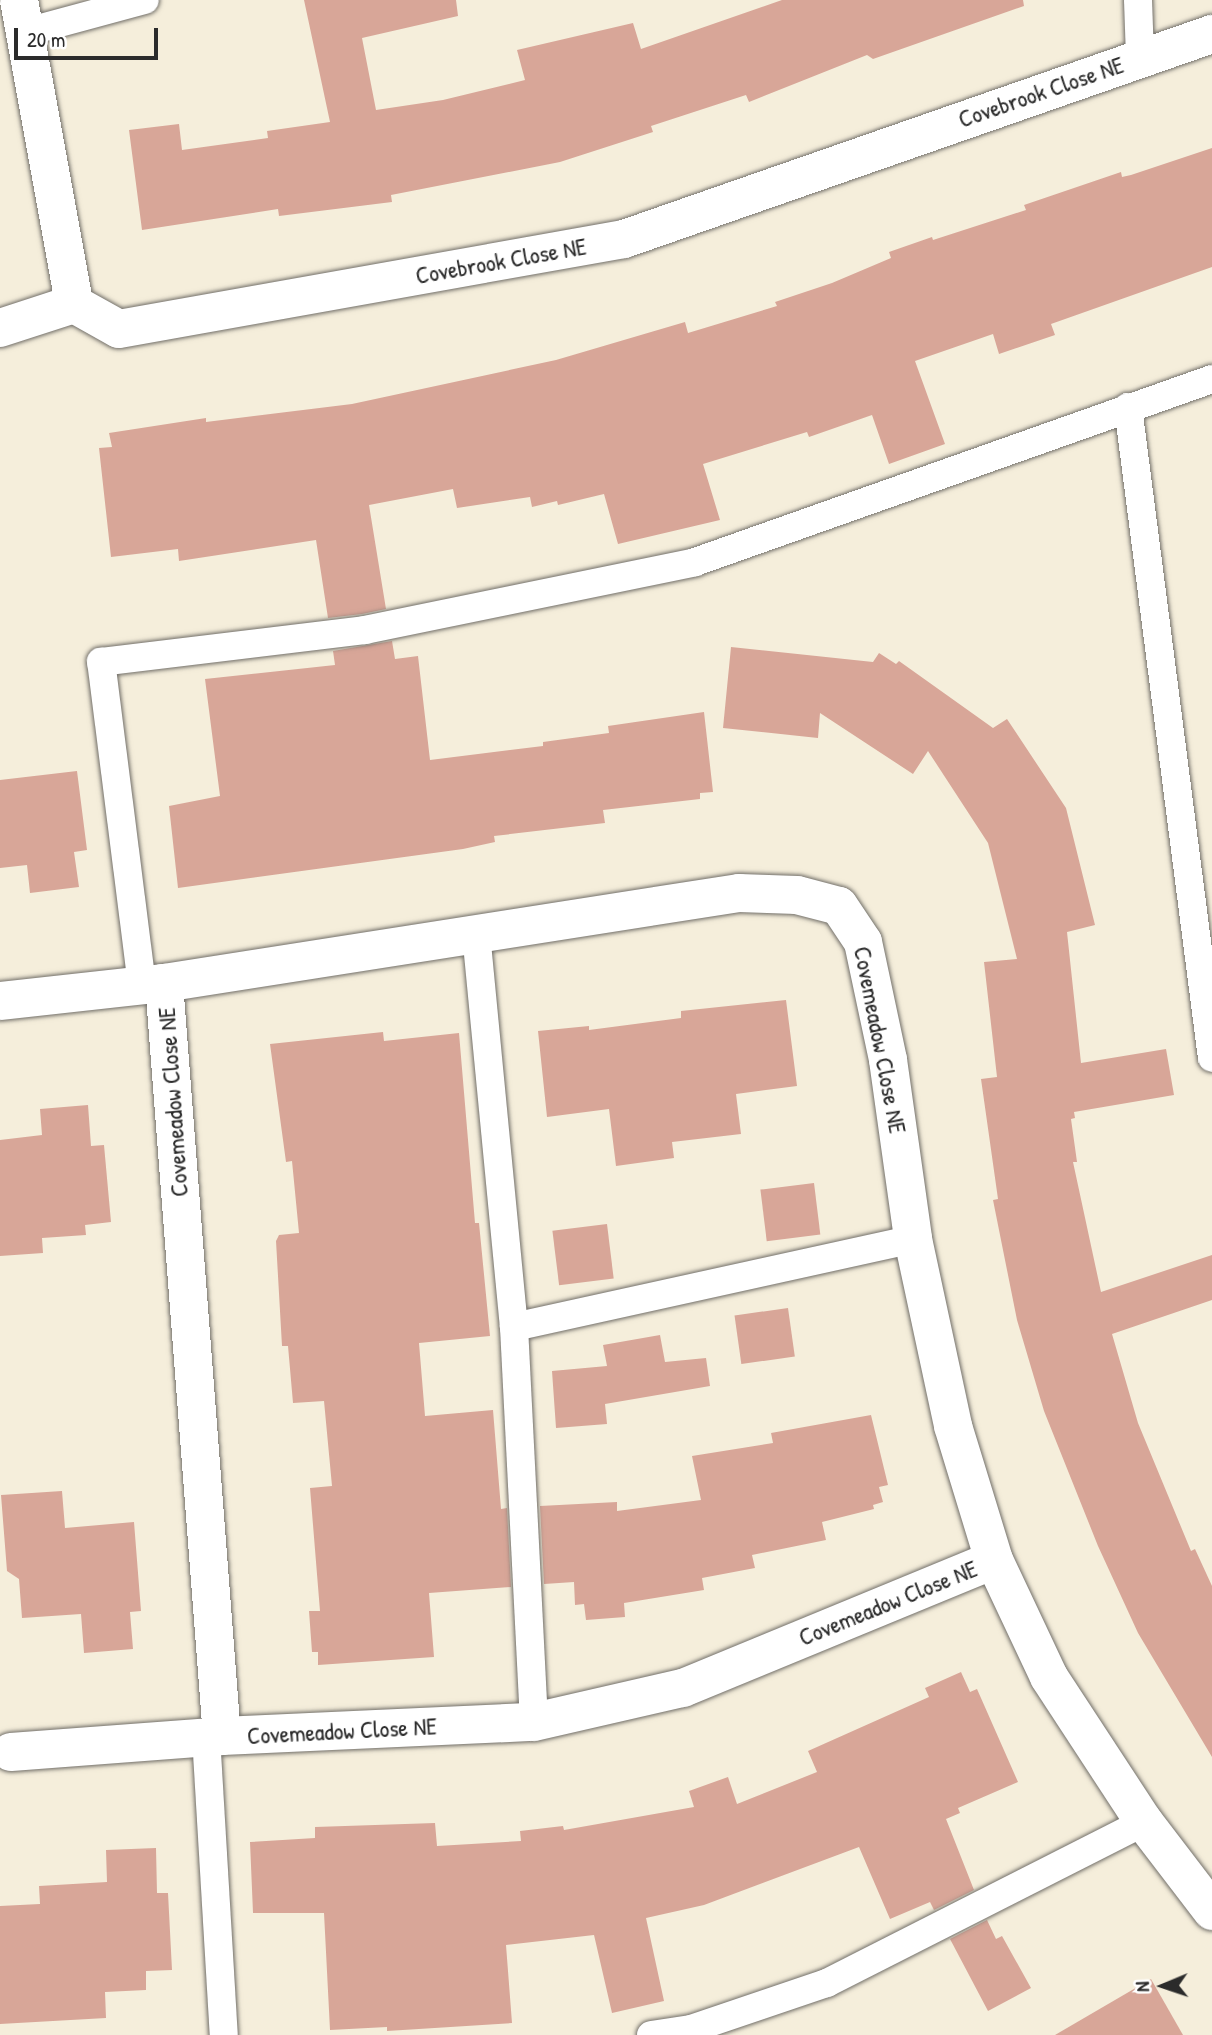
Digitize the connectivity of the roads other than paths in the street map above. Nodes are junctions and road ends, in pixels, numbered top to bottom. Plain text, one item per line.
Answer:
1 (145, 0) edge
2 (1138, 0) edge
3 (22, 16) edge
4 (1212, 34) edge
5 (1140, 56) junction
6 (74, 304) junction
7 (0, 328) edge
8 (1212, 379) edge
9 (1128, 407) junction
10 (476, 933) junction
11 (153, 984) junction
12 (0, 1001) edge
13 (1212, 1058) edge
14 (913, 1238) junction
15 (514, 1327) junction
16 (994, 1560) junction
17 (534, 1722) junction
18 (214, 1736) junction
19 (11, 1752) dead end
20 (1144, 1822) junction
21 (1212, 1911) edge
22 (224, 2035) edge
23 (651, 2035) edge

1 - 3 lane
2 - 5 lane
3 - 6 street
4 - 5 street, Covebrook Close NE
5 - 6 street, Covebrook Close NE
6 - 7 street
8 - 9 lane
9 - 11 lane
9 - 13 lane
10 - 11 street, Covemeadow Close NE
10 - 14 street, Covemeadow Close NE
10 - 15 lane
11 - 12 street
11 - 18 street, Covemeadow Close NE
14 - 15 lane
14 - 16 street, Covemeadow Close NE
15 - 17 lane
16 - 17 street, Covemeadow Close NE
16 - 20 street, Covemeadow Close NE
17 - 18 street, Covemeadow Close NE
18 - 19 street
18 - 22 lane
20 - 21 street, Covemeadow Close NE
20 - 23 lane

